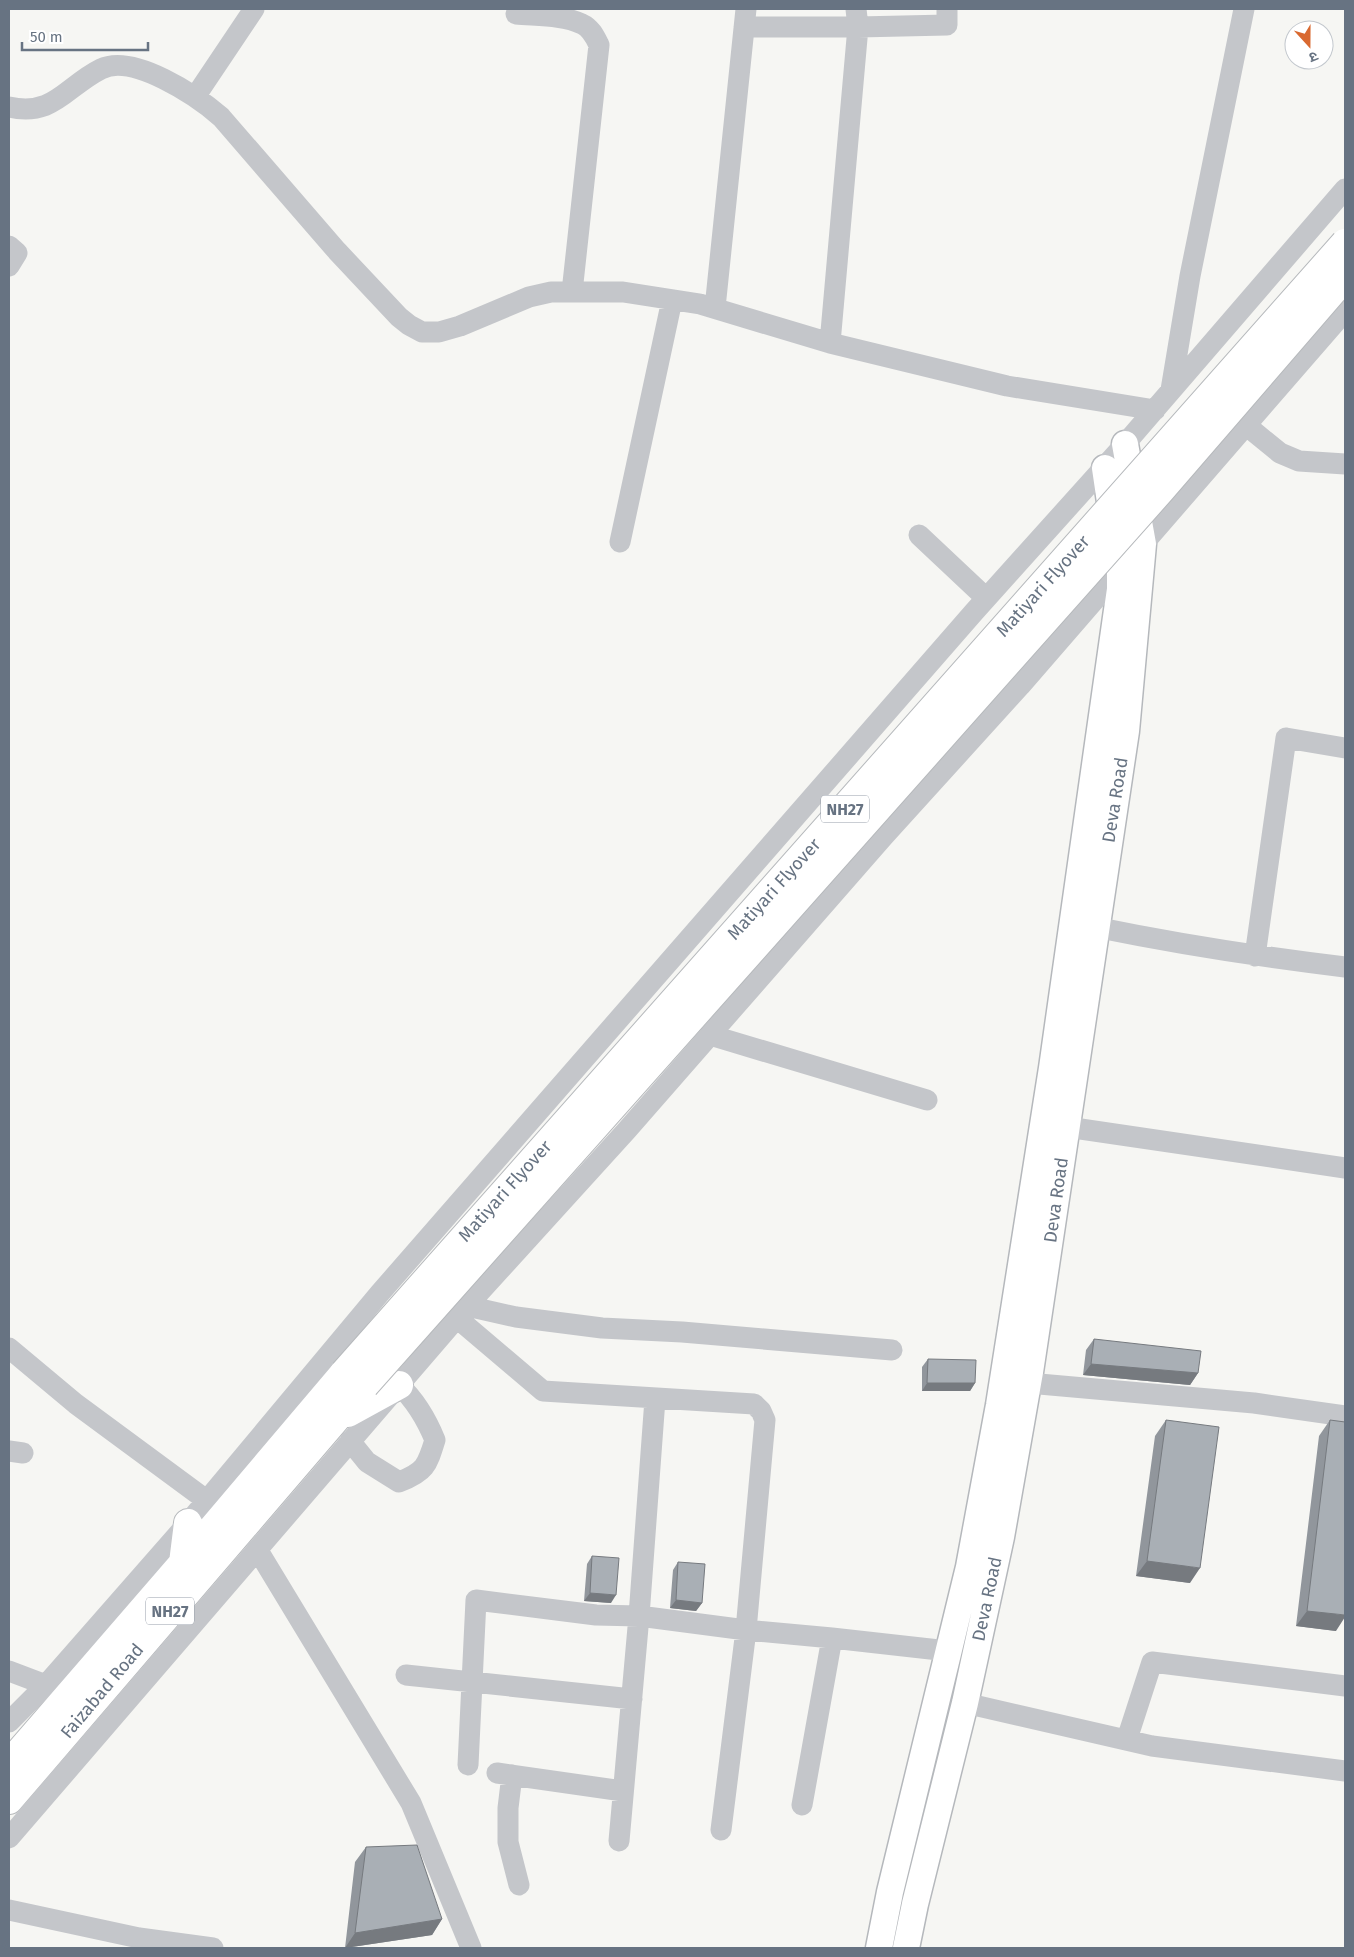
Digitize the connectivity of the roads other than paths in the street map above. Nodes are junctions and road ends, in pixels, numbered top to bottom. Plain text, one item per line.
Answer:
1 (254, 9) edge
2 (947, 9) edge
3 (1244, 9) edge
4 (516, 14) dead end
5 (745, 18) edge
6 (857, 18) edge
7 (195, 97) junction
8 (9, 107) edge
9 (1345, 189) edge
10 (1345, 243) edge
11 (9, 246) edge
12 (9, 266) edge
13 (1345, 277) edge
14 (572, 292) junction
15 (672, 300) junction
16 (715, 308) junction
17 (1345, 311) edge
18 (830, 343) junction
19 (1171, 390) junction
20 (1155, 410) junction
21 (1247, 426) junction
22 (1126, 444) junction
23 (1345, 464) edge
24 (1104, 468) junction
25 (920, 535) dead end
26 (620, 542) dead end
27 (1143, 544) junction
28 (1120, 570) junction
29 (986, 598) junction
30 (1345, 748) edge
31 (1095, 927) junction
32 (1255, 956) junction
33 (1345, 966) edge
34 (710, 1035) junction
35 (927, 1100) dead end
36 (1067, 1126) junction
37 (1345, 1168) edge
38 (462, 1312) junction
39 (9, 1348) edge
40 (892, 1350) dead end
41 (354, 1379) junction
42 (1028, 1383) junction
43 (399, 1385) junction
44 (655, 1399) junction
45 (1345, 1416) edge
46 (341, 1432) junction
47 (216, 1507) junction
48 (188, 1523) junction
49 (257, 1549) junction
50 (183, 1563) junction
51 (639, 1616) junction
52 (746, 1630) junction
53 (832, 1638) junction
54 (948, 1652) junction
55 (9, 1671) edge
56 (406, 1675) dead end
57 (472, 1681) junction
58 (46, 1685) junction
59 (1345, 1686) edge
60 (632, 1699) junction
61 (965, 1703) junction
62 (9, 1722) edge
63 (1127, 1739) junction
64 (9, 1764) edge
65 (468, 1765) dead end
66 (1345, 1771) edge
67 (623, 1791) junction
68 (9, 1800) edge
69 (802, 1805) dead end
70 (721, 1830) dead end
71 (9, 1838) edge
72 (619, 1841) dead end
73 (519, 1885) dead end
74 (9, 1910) edge
75 (213, 1948) edge
76 (470, 1948) edge
77 (879, 1948) edge
78 (906, 1948) edge

1 - 7 street
2 - 6 street
3 - 19 street
4 - 14 street
5 - 6 street
5 - 16 street
6 - 18 street
7 - 8 street
7 - 14 street
9 - 19 street
10 - 41 highway, Matiyari Flyover / NH27, bridge
11 - 12 street
13 - 41 highway, Matiyari Flyover / NH27, bridge
14 - 15 street
15 - 16 street
15 - 26 street
16 - 18 street
17 - 21 street
18 - 20 street
19 - 20 street
20 - 22 street
21 - 23 street
21 - 27 street
22 - 24 street
22 - 27 main road, Deva Road
24 - 28 main road, Deva Road
24 - 29 street
25 - 29 street
27 - 28 street
27 - 31 main road, Deva Road
28 - 34 street
28 - 54 main road, Deva Road
29 - 47 street
30 - 32 street
31 - 32 street
31 - 36 main road, Deva Road
32 - 33 street
34 - 35 street
34 - 38 street
36 - 37 street
36 - 42 main road, Deva Road
38 - 40 street
38 - 43 street
38 - 44 street
39 - 47 street
41 - 46 highway, Matiyari Flyover / NH27
41 - 47 highway, Matiyari Flyover / NH27
42 - 45 street
42 - 61 main road, Deva Road
43 - 46 highway
43 - 46 street
44 - 51 street
44 - 52 street
46 - 49 street
46 - 68 highway, Faizabad Road / NH27
47 - 48 street
47 - 50 highway, Faizabad Road / NH27
48 - 50 highway
48 - 58 street
49 - 71 street
49 - 76 street
50 - 64 highway, Faizabad Road / NH27
51 - 52 street
51 - 57 street
51 - 60 street
52 - 53 street
52 - 70 street
53 - 54 street
53 - 69 street
54 - 77 main road, Deva Road
55 - 58 street
56 - 57 street
57 - 60 street
57 - 65 street
58 - 62 street
59 - 63 street
60 - 67 street
61 - 63 street
61 - 78 main road, Deva Road
63 - 66 street
67 - 72 street
67 - 73 street
74 - 75 street

